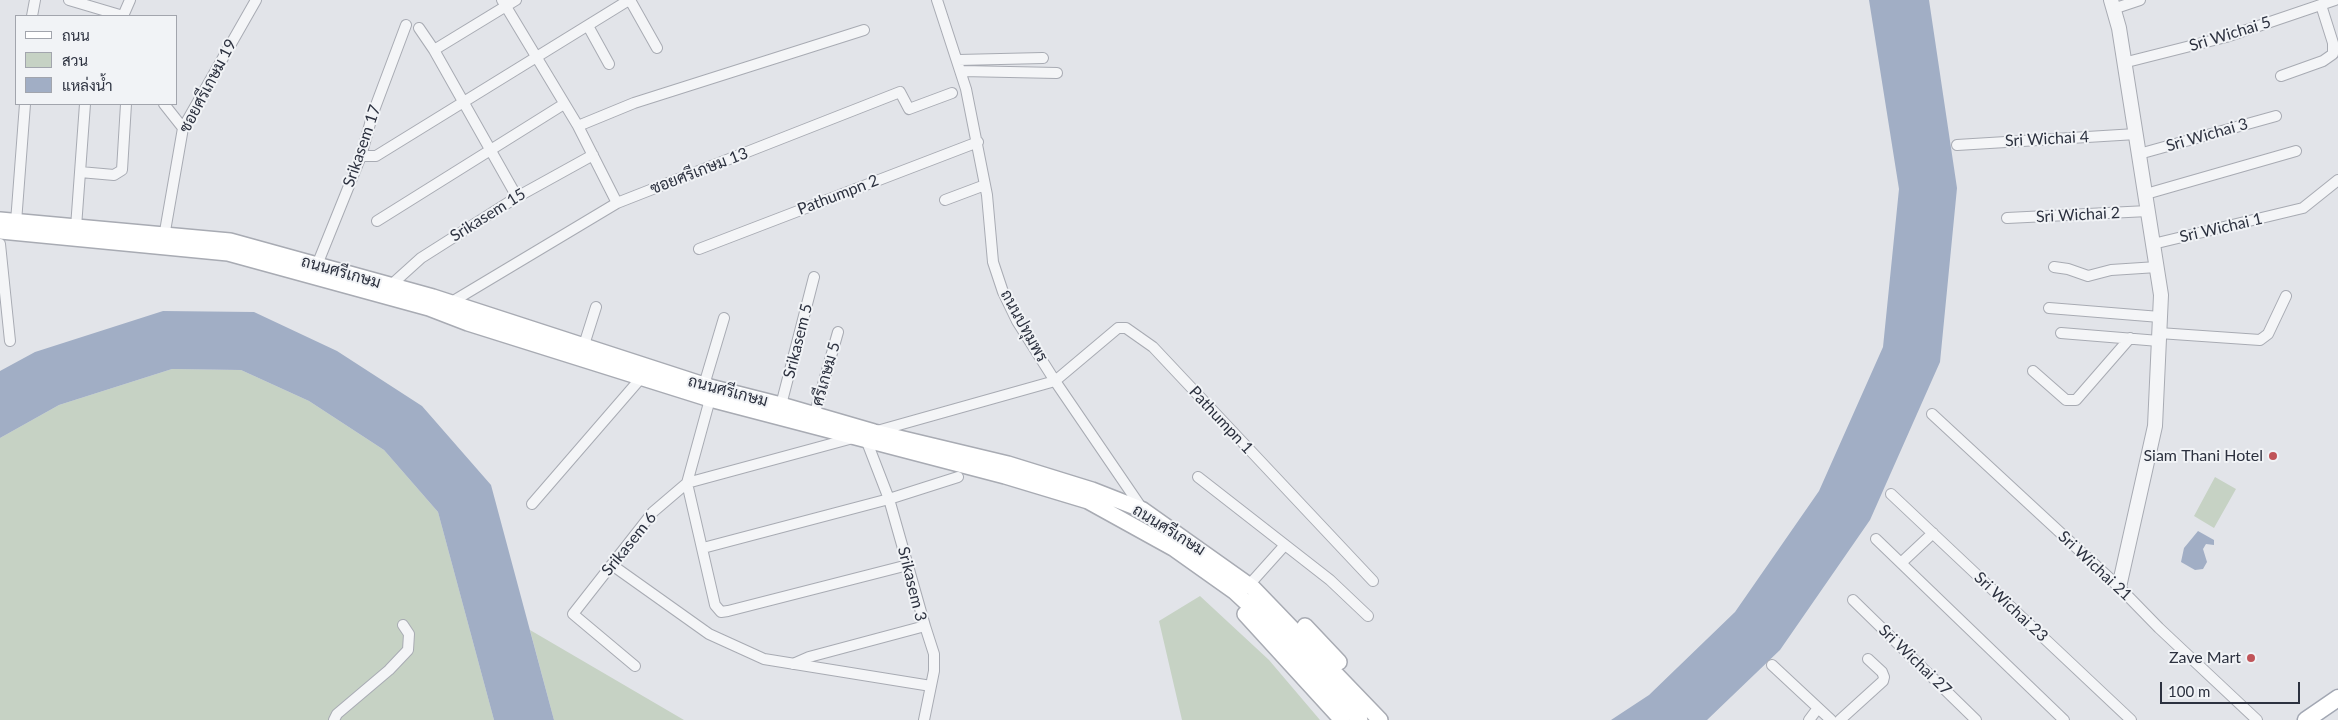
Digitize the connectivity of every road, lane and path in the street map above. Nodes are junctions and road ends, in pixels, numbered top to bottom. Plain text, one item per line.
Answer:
1 (35, 0) edge
2 (70, 0) edge
3 (130, 0) edge
4 (256, 0) edge
5 (516, 0) edge
6 (630, 0) edge
7 (937, 0) edge
8 (2140, 0) edge
9 (2335, 0) edge
10 (504, 3) edge
11 (2112, 5) edge
12 (2321, 5) junction
13 (32, 15) edge
14 (120, 15) edge
15 (123, 15) edge
16 (406, 25) dead end
17 (588, 26) junction
18 (419, 28) dead end
19 (864, 30) dead end
20 (657, 48) dead end
21 (434, 50) junction
22 (536, 56) junction
23 (1043, 58) dead end
24 (958, 60) junction
25 (2123, 63) junction
26 (610, 64) dead end
27 (962, 71) junction
28 (1056, 73) dead end
29 (2282, 76) dead end
30 (952, 93) dead end
31 (462, 102) junction
32 (564, 104) junction
33 (25, 105) edge
34 (85, 105) edge
35 (126, 105) edge
36 (165, 105) edge
37 (2276, 116) dead end
38 (578, 126) junction
39 (183, 128) junction
40 (2136, 134) junction
41 (978, 142) junction
42 (1957, 144) dead end
43 (491, 150) junction
44 (2296, 151) dead end
45 (2139, 154) junction
46 (593, 155) junction
47 (360, 156) junction
48 (80, 172) junction
49 (2338, 180) edge
50 (985, 185) junction
51 (2146, 194) junction
52 (517, 197) junction
53 (945, 200) dead end
54 (617, 203) junction
55 (2148, 211) junction
56 (2007, 218) dead end
57 (0, 220) edge
58 (377, 221) dead end
59 (16, 222) junction
60 (76, 227) junction
61 (0, 231) edge
62 (164, 237) junction
63 (0, 244) edge
64 (2153, 244) junction
65 (212, 246) junction
66 (699, 249) dead end
67 (317, 265) junction
68 (2157, 267) junction
69 (2054, 268) dead end
70 (814, 277) dead end
71 (390, 286) junction
72 (2286, 296) dead end
73 (450, 303) junction
74 (596, 308) dead end
75 (2049, 308) dead end
76 (2160, 317) junction
77 (724, 318) dead end
78 (838, 332) dead end
79 (2062, 333) dead end
80 (2159, 337) junction
81 (2130, 338) junction
82 (10, 341) dead end
83 (583, 348) junction
84 (2033, 372) dead end
85 (641, 378) junction
86 (1055, 381) junction
87 (707, 392) junction
88 (781, 405) junction
89 (1932, 414) dead end
90 (814, 416) junction
91 (865, 437) junction
92 (958, 477) dead end
93 (1198, 477) dead end
94 (687, 483) junction
95 (1891, 494) dead end
96 (889, 499) junction
97 (532, 504) dead end
98 (1143, 510) junction
99 (1932, 533) junction
100 (1876, 539) dead end
101 (1284, 546) junction
102 (703, 548) junction
103 (1901, 564) junction
104 (612, 565) junction
105 (908, 565) junction
106 (1373, 582) dead end
107 (1251, 587) junction
108 (2119, 587) junction
109 (1853, 600) dead end
110 (1368, 616) dead end
111 (403, 625) dead end
112 (925, 626) junction
113 (1868, 659) dead end
114 (792, 664) junction
115 (1772, 665) dead end
116 (636, 666) dead end
117 (931, 686) junction
118 (2338, 698) edge
119 (1818, 708) junction
120 (1356, 715) edge
121 (334, 720) edge
122 (924, 720) edge
123 (1380, 720) edge
124 (1392, 720) edge
125 (1809, 720) edge
126 (1831, 720) edge
127 (1840, 720) edge
128 (1976, 720) edge
129 (2064, 720) edge
130 (2131, 720) edge
131 (2256, 720) edge
132 (2306, 720) edge

1 - 13 street
2 - 14 street
3 - 15 street
4 - 39 street, ซอยศรีเกษม 19
5 - 10 street
6 - 17 street
6 - 20 street
7 - 24 street, ถนนปทุมพร
8 - 11 street
9 - 12 street, Sri Wichai 5
10 - 21 street
10 - 22 street
11 - 25 street
12 - 25 street, Sri Wichai 5
12 - 29 street
16 - 47 street, Srikasem 17
17 - 22 street
17 - 26 street
18 - 21 street
19 - 38 street
21 - 31 street
22 - 31 street
22 - 32 street
23 - 24 street
24 - 27 street, ถนนปทุมพร
25 - 40 street
27 - 28 street
27 - 41 street, ถนนปทุมพร
30 - 54 street, ซอยศรีเกษม 13
31 - 43 street
31 - 47 street
32 - 38 street
32 - 43 street
33 - 59 street
34 - 48 street
35 - 48 street
36 - 39 street
37 - 45 street, Sri Wichai 3
38 - 46 street
39 - 62 street, ซอยศรีเกษม 19
40 - 42 street, Sri Wichai 4
40 - 45 street
41 - 50 street, ถนนปทุมพร
41 - 66 street, Pathumpn 2
43 - 52 street
43 - 58 street
44 - 51 street
45 - 51 street
46 - 52 street, Srikasem 15
46 - 54 street
47 - 67 street, Srikasem 17
48 - 60 street
49 - 64 street, Sri Wichai 1
50 - 53 street
50 - 86 street, ถนนปทุมพร
51 - 55 street
52 - 71 street, Srikasem 15
54 - 73 street, ซอยศรีเกษม 13
55 - 56 street, Sri Wichai 2
55 - 64 street
57 - 59 main road, ถนนศรีเกษม
59 - 60 main road, ถนนศรีเกษม
60 - 62 main road, ถนนศรีเกษม
61 - 65 main road, ถนนศรีเกษม
62 - 65 main road, ถนนศรีเกษม
63 - 82 street
64 - 68 street
65 - 67 main road, ถนนศรีเกษม
65 - 85 main road, ถนนศรีเกษม
67 - 71 main road, ถนนศรีเกษม
68 - 69 street
68 - 76 street
70 - 88 street, Srikasem 5
71 - 73 main road, ถนนศรีเกษม
72 - 80 street
73 - 83 main road, ถนนศรีเกษม
74 - 83 street
75 - 76 street
76 - 80 street
77 - 87 street
78 - 90 street, ศรีเกษม 5
79 - 81 street
80 - 81 street
80 - 108 street
81 - 84 street
83 - 87 main road, ถนนศรีเกษม
85 - 87 main road, ถนนศรีเกษม
85 - 97 street
86 - 91 street, ถนนปทุมพร
86 - 98 street
86 - 106 street, Pathumpn 1
87 - 88 main road, ถนนศรีเกษม
87 - 91 main road, ถนนศรีเกษม
87 - 94 street
88 - 90 main road, ถนนศรีเกษม
89 - 108 street, Sri Wichai 21
90 - 91 main road, ถนนศรีเกษม
91 - 94 street, ถนนปทุมพร
91 - 96 street, Srikasem 3
91 - 98 main road, ถนนศรีเกษม
91 - 120 main road, ถนนศรีเกษม
92 - 96 street
93 - 101 street
94 - 102 street
94 - 104 street, Srikasem 6
95 - 99 street, Sri Wichai 23
96 - 102 street
96 - 105 street, Srikasem 3
98 - 107 main road, ถนนศรีเกษม
99 - 103 street
99 - 130 street, Sri Wichai 23
100 - 103 street
101 - 107 street
101 - 110 street
102 - 105 street
103 - 129 street
104 - 114 street
104 - 116 street, Srikasem 6
105 - 112 street, Srikasem 3
107 - 120 main road, ถนนศรีเกษม
107 - 124 main road
108 - 131 street, Sri Wichai 21
109 - 128 street, Sri Wichai 27
111 - 121 street
112 - 114 street, Srikasem 3
112 - 117 street
113 - 127 street
114 - 117 street
115 - 119 street
117 - 122 street
118 - 132 main road
119 - 125 street
119 - 126 street
120 - 123 main road, ถนนศรีเกษม

